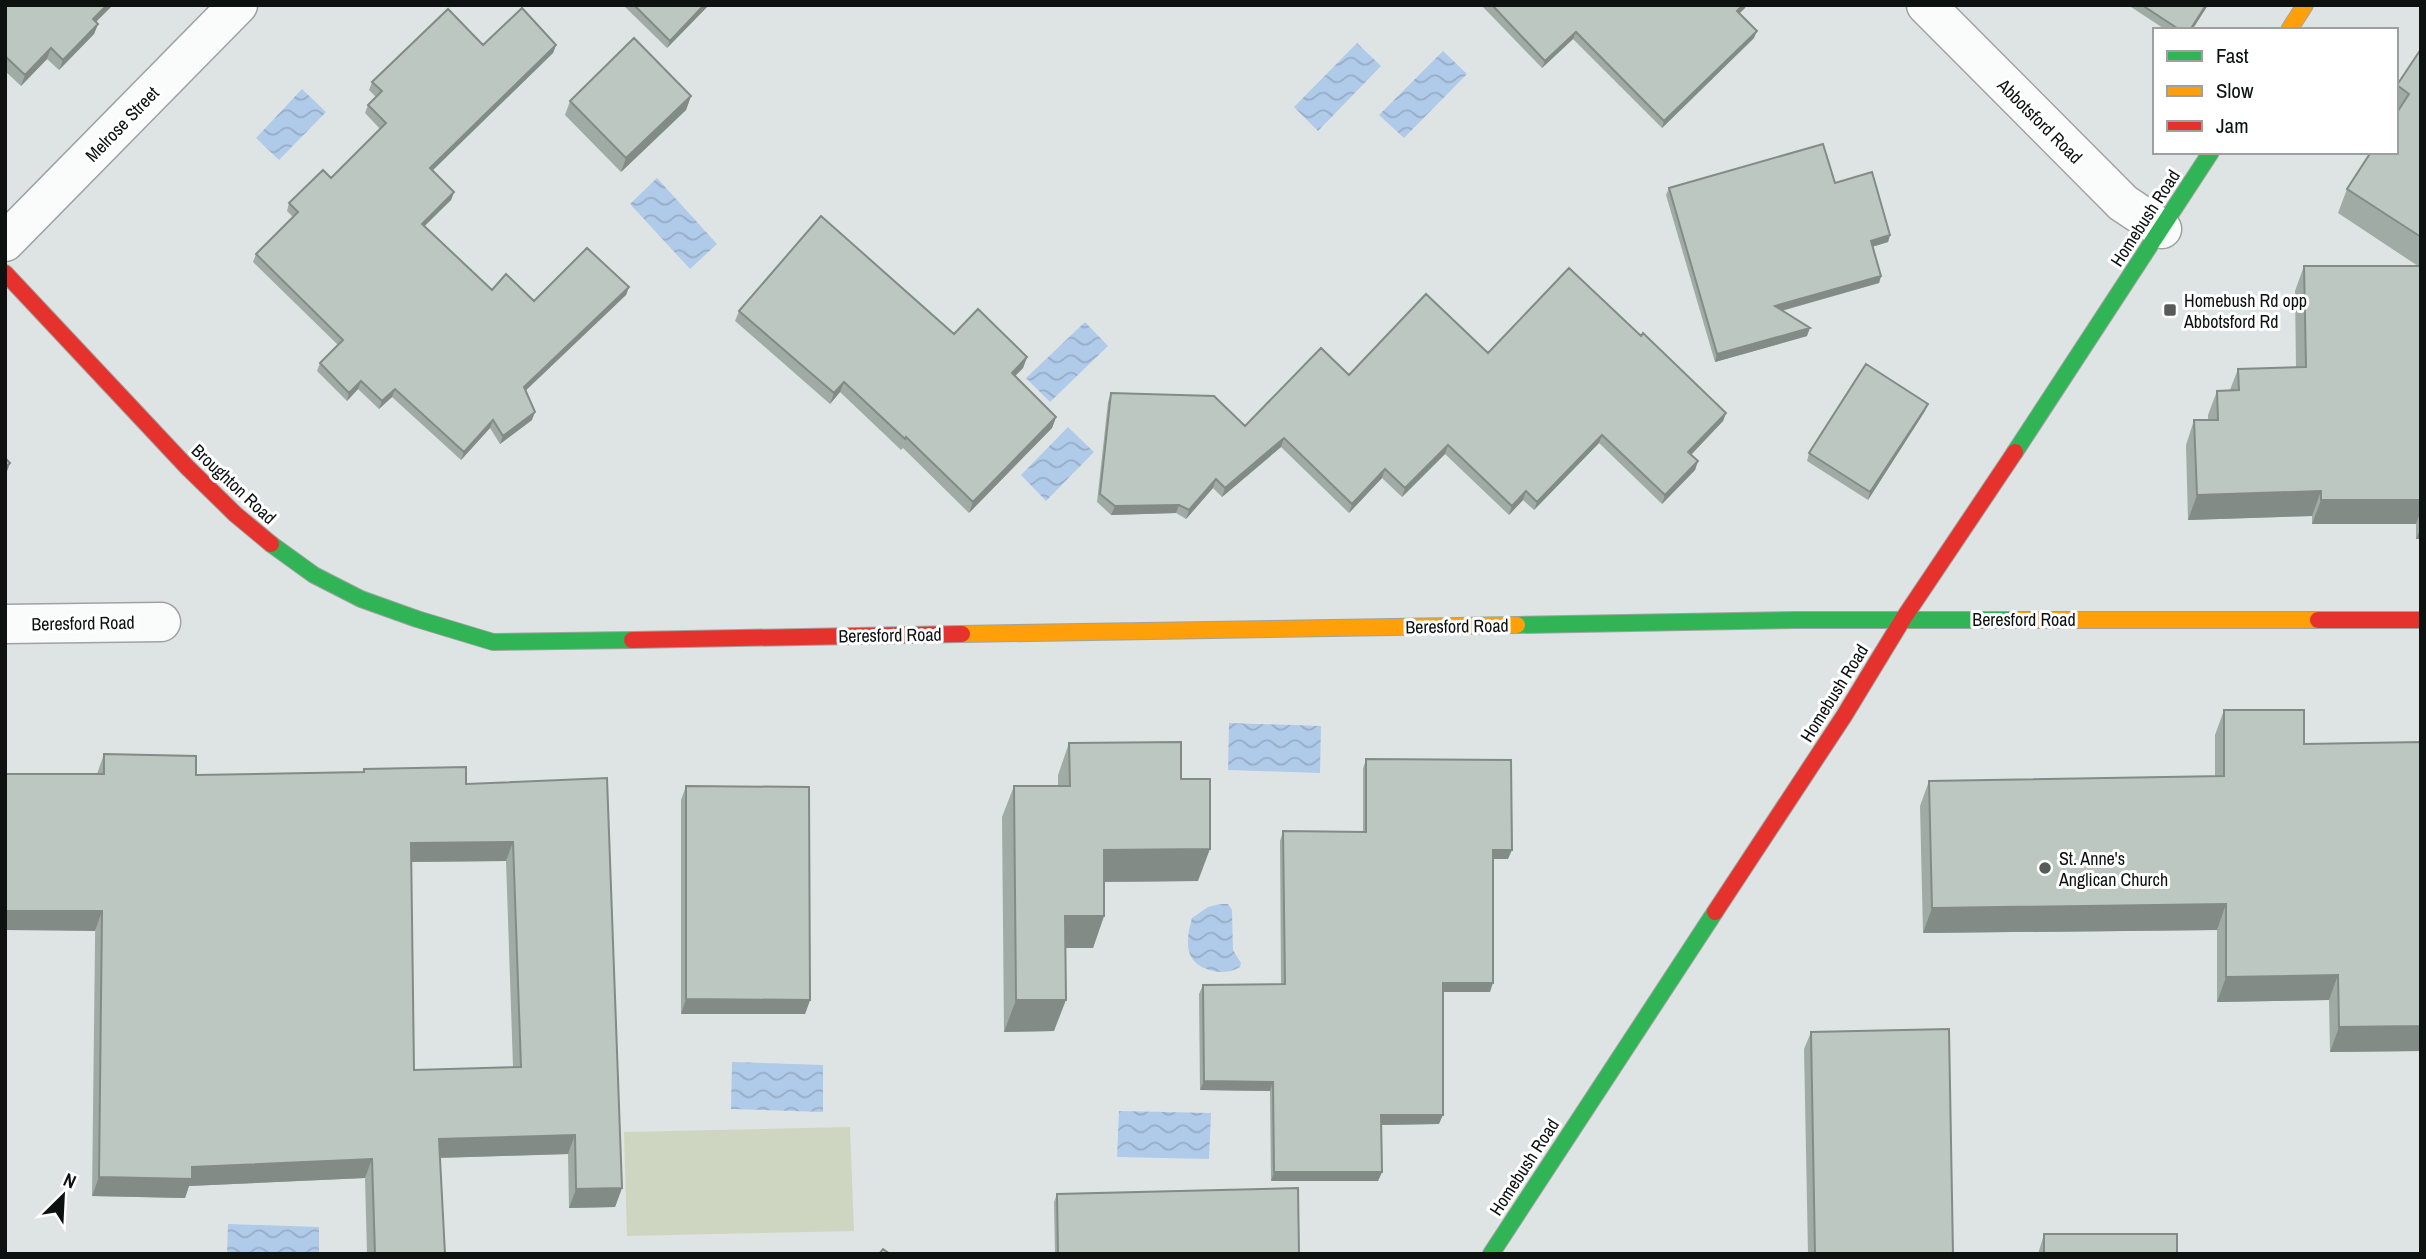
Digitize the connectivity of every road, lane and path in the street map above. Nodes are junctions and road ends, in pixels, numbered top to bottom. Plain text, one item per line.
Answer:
1 (238, 5) edge
2 (1926, 5) edge
3 (2305, 5) edge
4 (2290, 28) edge
5 (2210, 154) edge
6 (2162, 229) junction
7 (5, 242) edge
8 (5, 273) edge
9 (1903, 619) junction
10 (2421, 620) edge
11 (161, 622) dead end
12 (5, 624) edge
13 (493, 642) joint
14 (1491, 1254) edge

1 - 7 street, Melrose Street
2 - 6 street, Abbotsford Road
3 - 4 main road
5 - 6 main road, Homebush Road
6 - 9 main road, Homebush Road
8 - 13 main road, Broughton Road
9 - 10 main road, Beresford Road
9 - 13 main road, Beresford Road
9 - 14 main road, Homebush Road
11 - 12 street, Beresford Road

